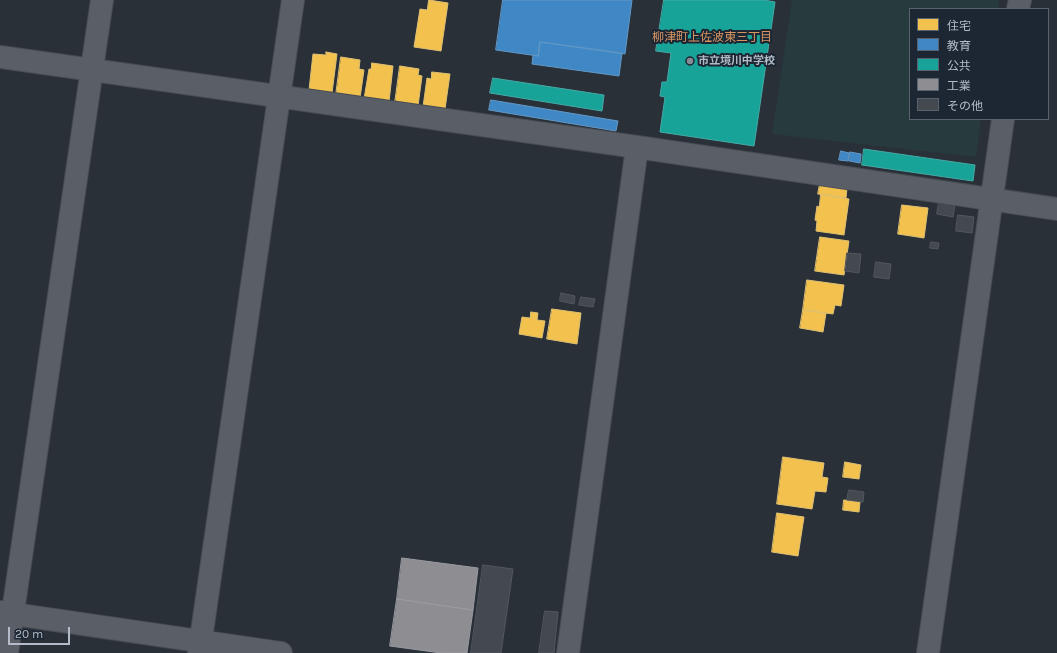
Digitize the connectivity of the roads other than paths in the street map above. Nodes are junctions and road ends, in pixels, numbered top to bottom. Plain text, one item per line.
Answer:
1 (102, 0) edge
2 (293, 0) edge
3 (0, 57) edge
4 (93, 69) junction
5 (279, 96) junction
6 (1003, 120) edge
7 (637, 147) junction
8 (991, 199) junction
9 (1057, 209) edge
10 (6, 613) edge
11 (200, 647) edge
12 (7, 653) edge
13 (281, 653) edge
14 (568, 653) edge
15 (928, 653) edge

1 - 4 street
2 - 5 street
3 - 4 street
4 - 5 street
4 - 10 street
5 - 7 street
5 - 11 street
6 - 8 street
7 - 8 street
7 - 14 street
8 - 9 street
8 - 15 street
10 - 11 street
10 - 12 street
11 - 13 street

